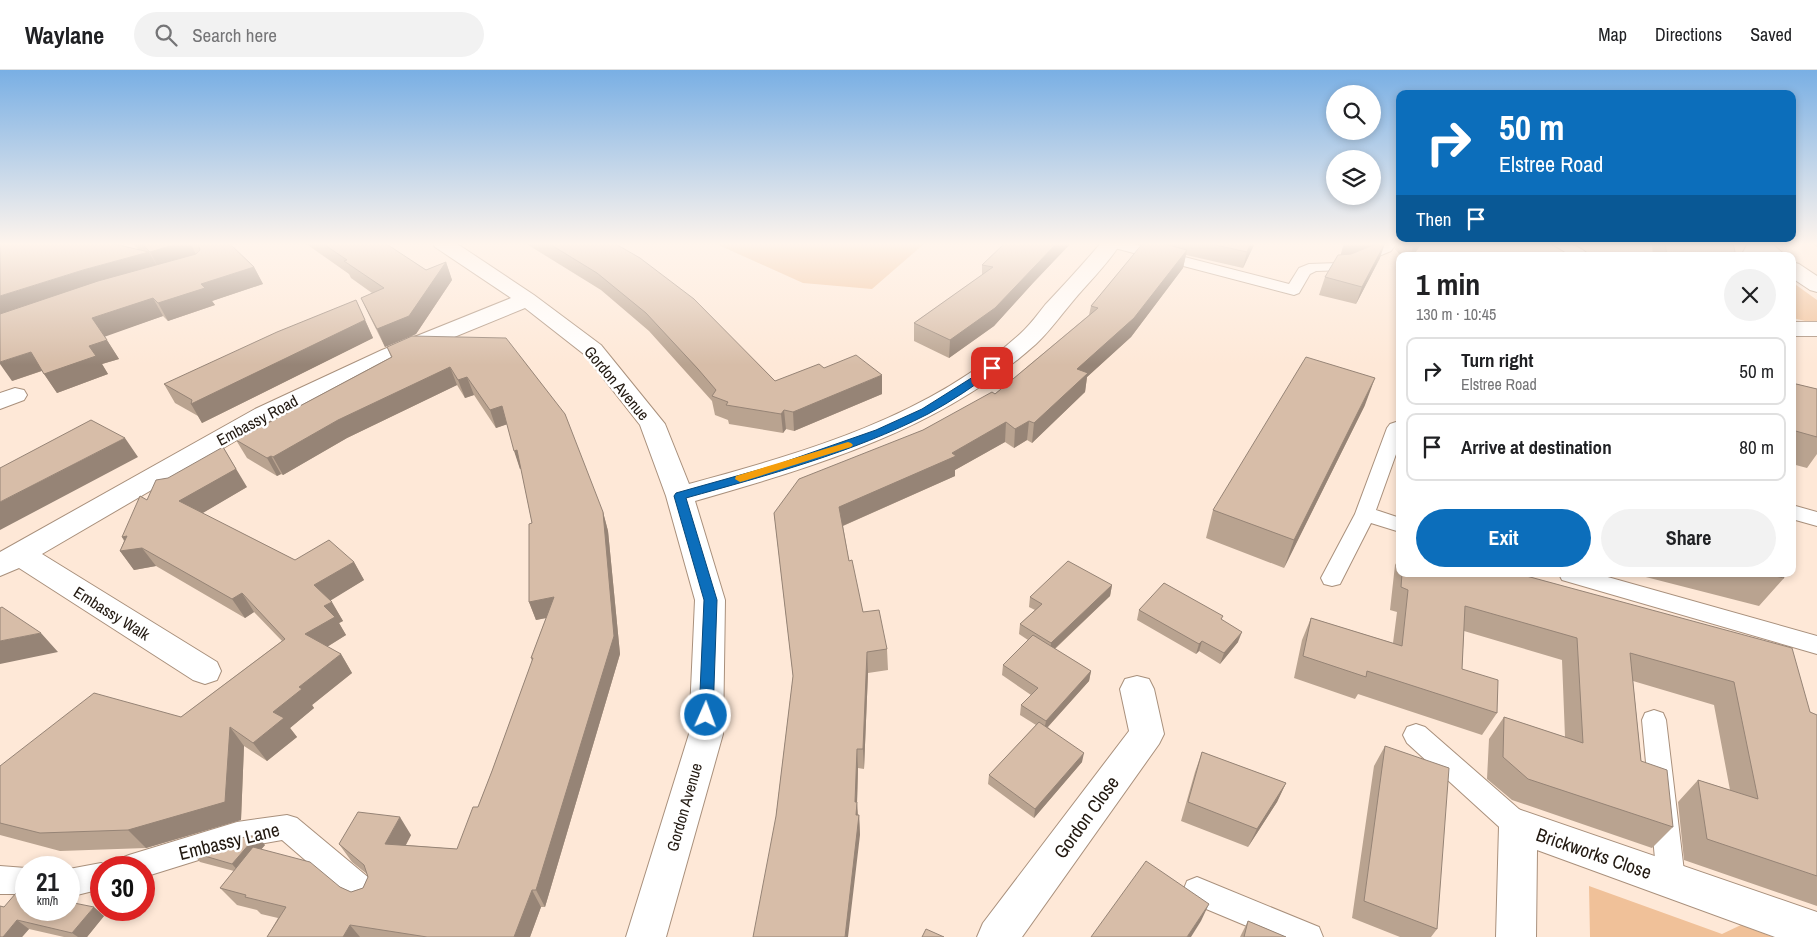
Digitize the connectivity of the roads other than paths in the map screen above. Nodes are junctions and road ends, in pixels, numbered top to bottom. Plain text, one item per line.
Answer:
1 (503, 283) edge
2 (1077, 283) edge
3 (1269, 283) edge
4 (1297, 283) edge
5 (526, 299) junction
6 (1796, 329) edge
7 (1817, 329) edge
8 (1396, 428) dead end
9 (680, 496) junction
10 (1796, 513) edge
11 (1365, 514) junction
12 (1817, 519) edge
13 (1396, 523) edge
14 (9, 560) edge
15 (1580, 577) edge
16 (1332, 578) dead end
17 (1817, 645) edge
18 (204, 671) dead end
19 (1137, 689) dead end
20 (1654, 720) dead end
21 (1416, 735) dead end
22 (1518, 826) junction
23 (155, 860) edge
24 (0, 880) edge
25 (1671, 880) junction
26 (15, 881) edge
27 (1196, 891) dead end
28 (365, 893) edge
29 (1817, 932) edge
30 (1303, 936) edge
31 (646, 937) edge
32 (997, 937) edge
33 (1516, 937) edge

1 - 5 street, Gordon Avenue
2 - 9 street
3 - 4 lane
5 - 9 street, Gordon Avenue
5 - 14 street, Embassy Road
6 - 7 street
8 - 11 lane
9 - 31 street, Gordon Avenue
10 - 12 lane
11 - 13 lane
11 - 16 lane
14 - 18 street, Embassy Walk
15 - 17 lane
19 - 32 street, Gordon Close
20 - 25 lane, Brickworks Close
21 - 22 lane, Brickworks Close
22 - 25 street, Brickworks Close
22 - 33 street, Brickworks Close
23 - 28 lane, Embassy Lane
24 - 26 lane
25 - 29 street, Brickworks Close
27 - 30 lane

